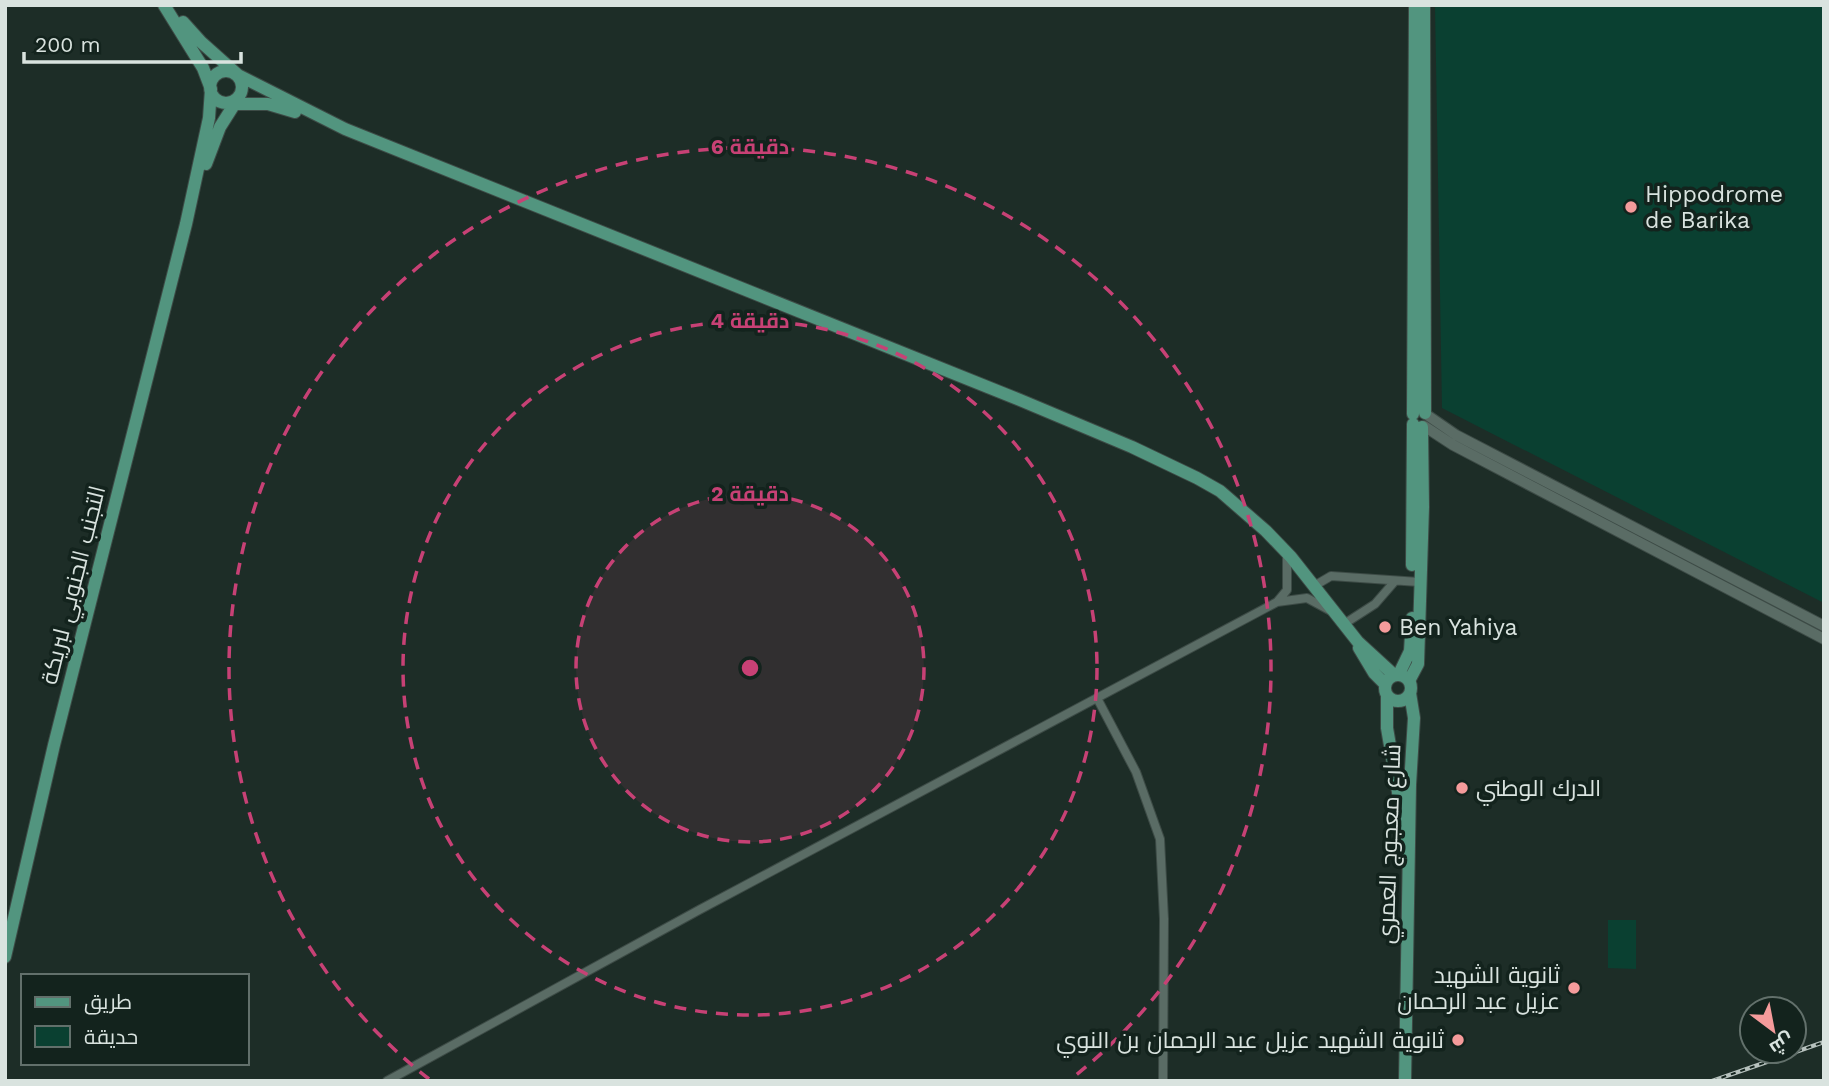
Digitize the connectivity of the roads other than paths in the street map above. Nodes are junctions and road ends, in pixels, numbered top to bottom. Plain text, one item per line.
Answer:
1 (164, 5) edge
2 (171, 5) edge
3 (1415, 5) edge
4 (1424, 5) edge
5 (236, 75) junction
6 (211, 89) junction
7 (233, 102) junction
8 (345, 129) junction
9 (186, 224) junction
10 (1421, 420) junction
11 (1287, 553) junction
12 (1395, 582) junction
13 (1416, 582) junction
14 (1314, 586) junction
15 (1278, 602) junction
16 (1334, 612) junction
17 (1344, 624) junction
18 (1824, 626) edge
19 (1824, 639) edge
20 (1397, 684) junction
21 (1097, 698) junction
22 (5, 957) edge
23 (387, 1081) edge
24 (1163, 1081) edge
25 (1398, 1081) edge
26 (1405, 1081) edge

1 - 6 main road
2 - 5 main road
3 - 10 main road
4 - 10 main road
5 - 6 main road
5 - 7 main road
5 - 8 main road
6 - 7 main road
6 - 9 main road, التجنب الجنوبي لبريكة
7 - 8 main road
7 - 9 main road, التجنب الجنوبي لبريكة
8 - 11 main road
9 - 22 main road, التجنب الجنوبي لبريكة
10 - 13 main road
10 - 18 street
10 - 19 street
11 - 14 main road
11 - 15 street
12 - 13 street
12 - 14 street
12 - 17 street
13 - 20 main road
13 - 20 main road
14 - 16 main road
15 - 16 street
15 - 21 street
16 - 17 main road
17 - 20 main road
20 - 25 main road, شارع معجوج العمري
20 - 26 main road, شارع معجوج العمري
21 - 23 street
21 - 24 street

